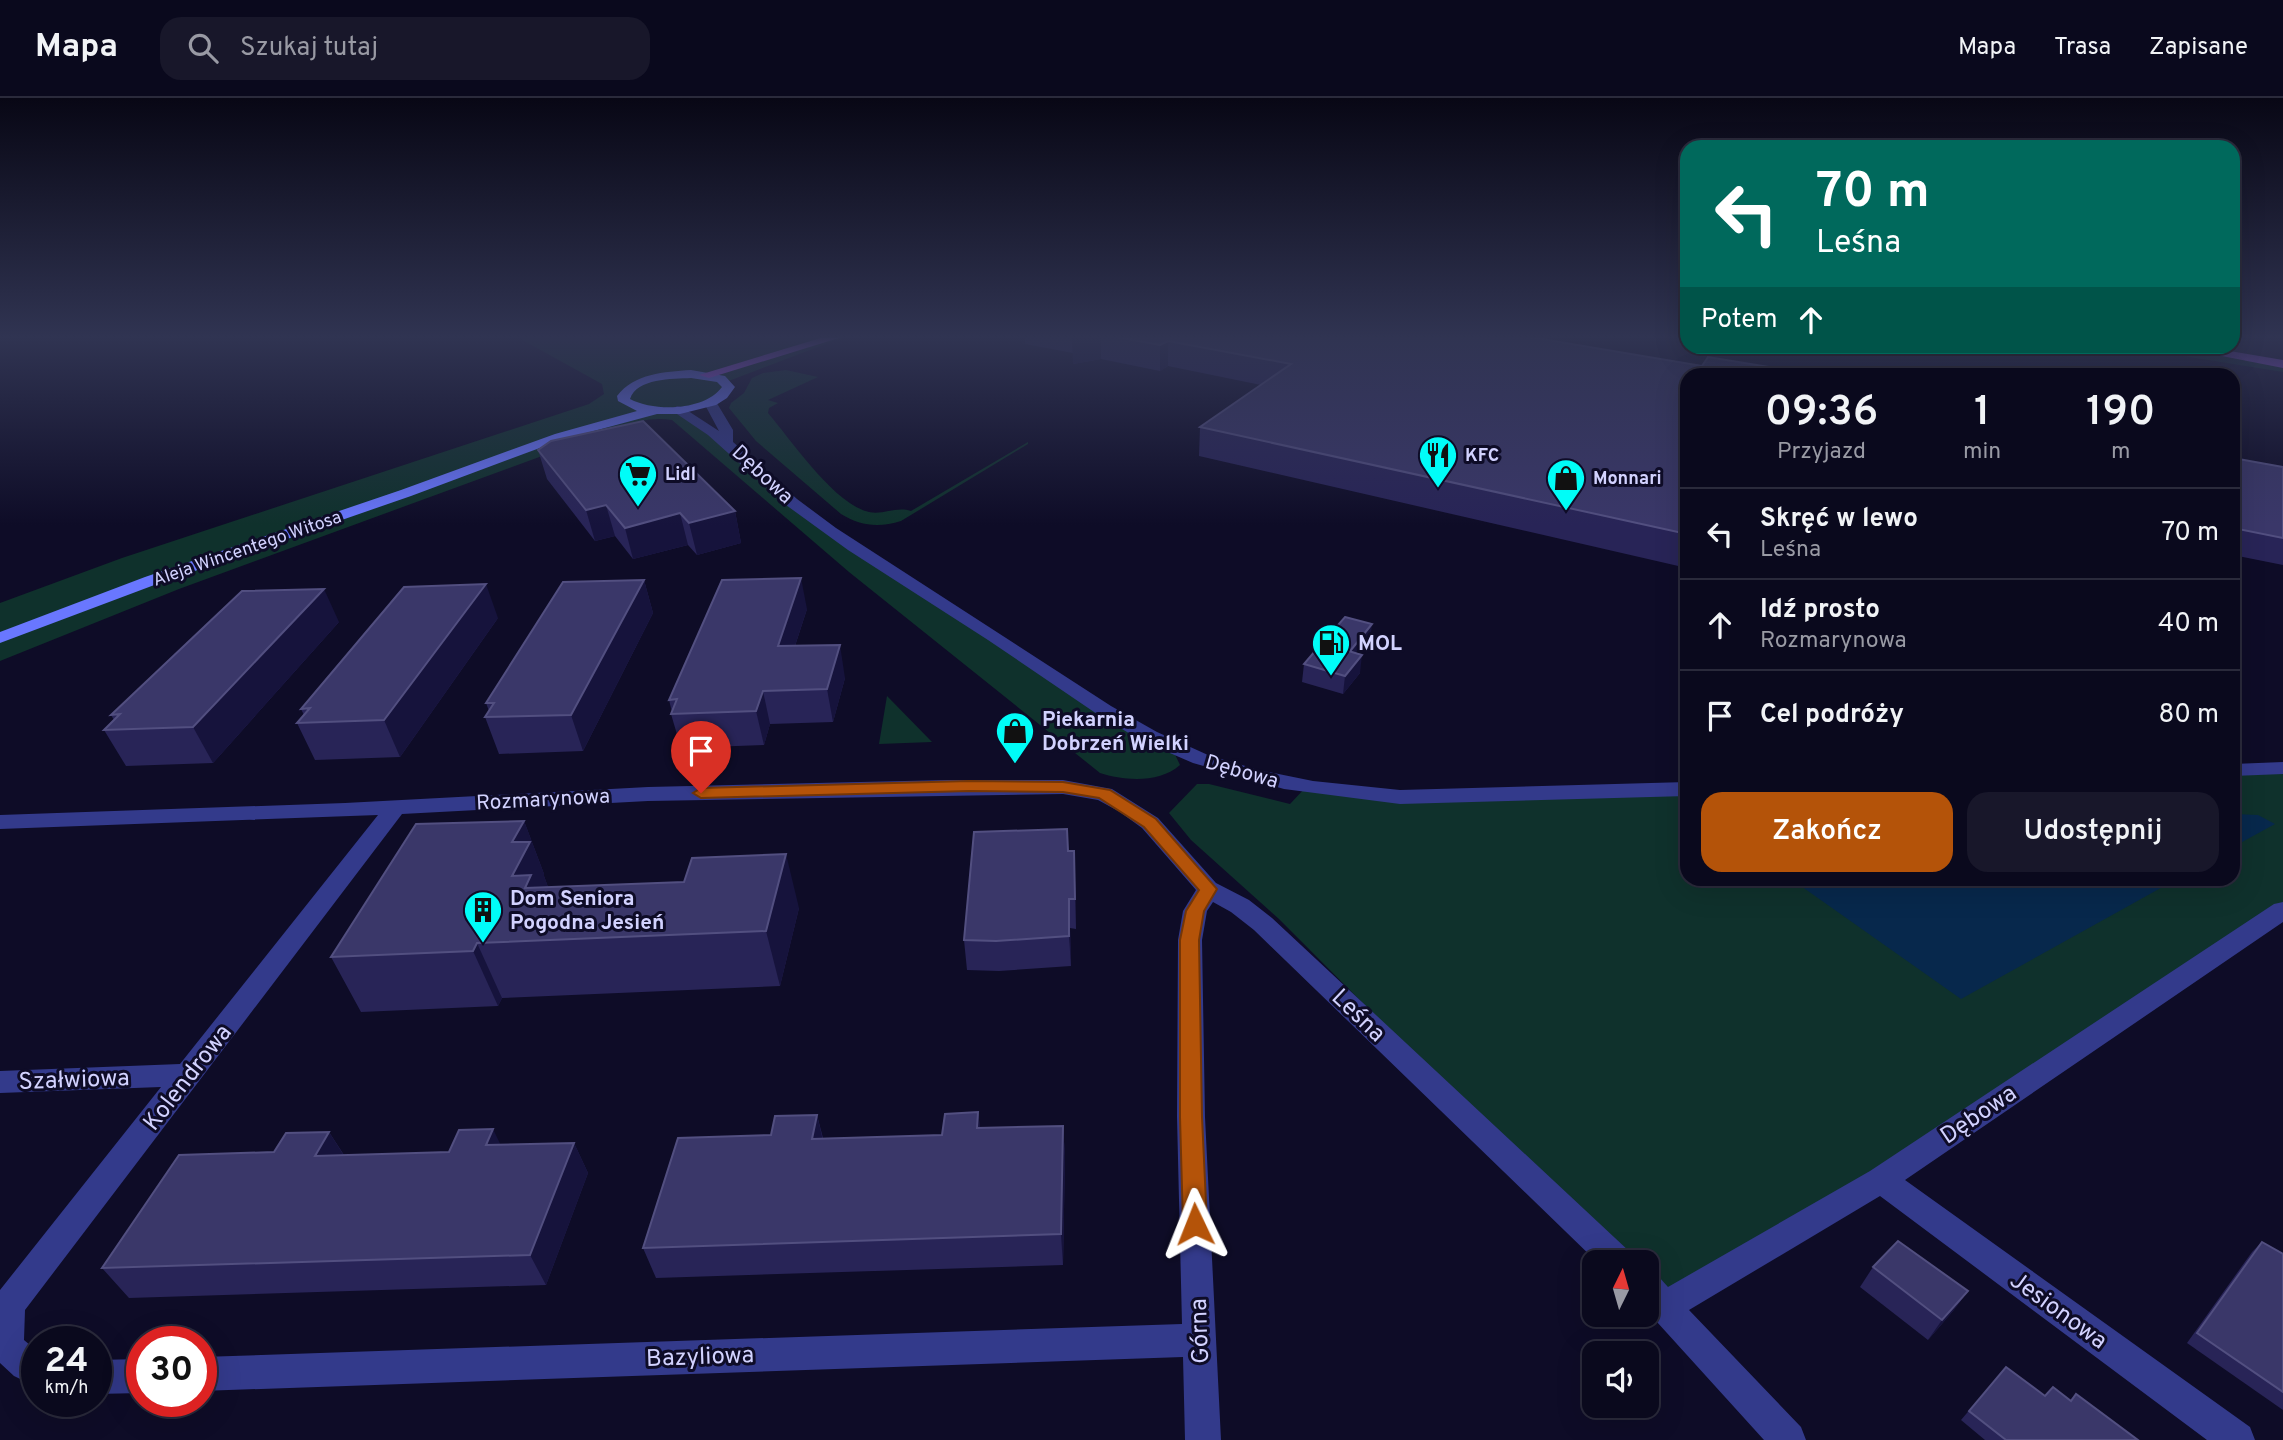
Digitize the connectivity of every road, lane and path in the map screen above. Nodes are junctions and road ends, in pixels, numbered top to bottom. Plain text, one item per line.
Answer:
1 (715, 400) edge
2 (624, 401) joint
3 (710, 403) junction
4 (677, 410) junction
5 (653, 411) junction
6 (727, 441) junction
7 (496, 460) junction
8 (0, 638) edge
9 (2283, 768) edge
10 (2240, 770) edge
11 (1087, 789) joint
12 (1680, 789) edge
13 (397, 806) junction
14 (0, 822) edge
15 (1208, 889) junction
16 (2277, 922) edge
17 (189, 1075) junction
18 (0, 1082) edge
19 (1881, 1180) junction
20 (1606, 1250) edge
21 (1659, 1295) edge
22 (1659, 1300) edge
23 (1199, 1340) junction
24 (21, 1359) edge
25 (217, 1373) edge
26 (1203, 1440) edge
27 (1788, 1440) edge
28 (2237, 1440) edge

1 - 3 street
2 - 5 street
2 - 7 street, Aleja Wincentego Witosa
3 - 4 street
3 - 6 street, Dębowa
4 - 5 street
4 - 6 street, Dębowa
5 - 7 street, Aleja Wincentego Witosa
6 - 12 street, Dębowa
7 - 8 street, Aleja Wincentego Witosa
9 - 10 street
11 - 13 street, Rozmarynowa
11 - 15 street, Leśna
13 - 14 street, Rozmarynowa
13 - 17 street, Kolendrowa
15 - 20 street, Leśna
15 - 23 street, Górna
16 - 19 street, Dębowa
17 - 18 street, Szałwiowa
17 - 24 street, Kolendrowa
19 - 21 street, Dębowa
19 - 28 street, Jesionowa
22 - 27 street
23 - 25 street, Bazyliowa
23 - 26 street, Górna

